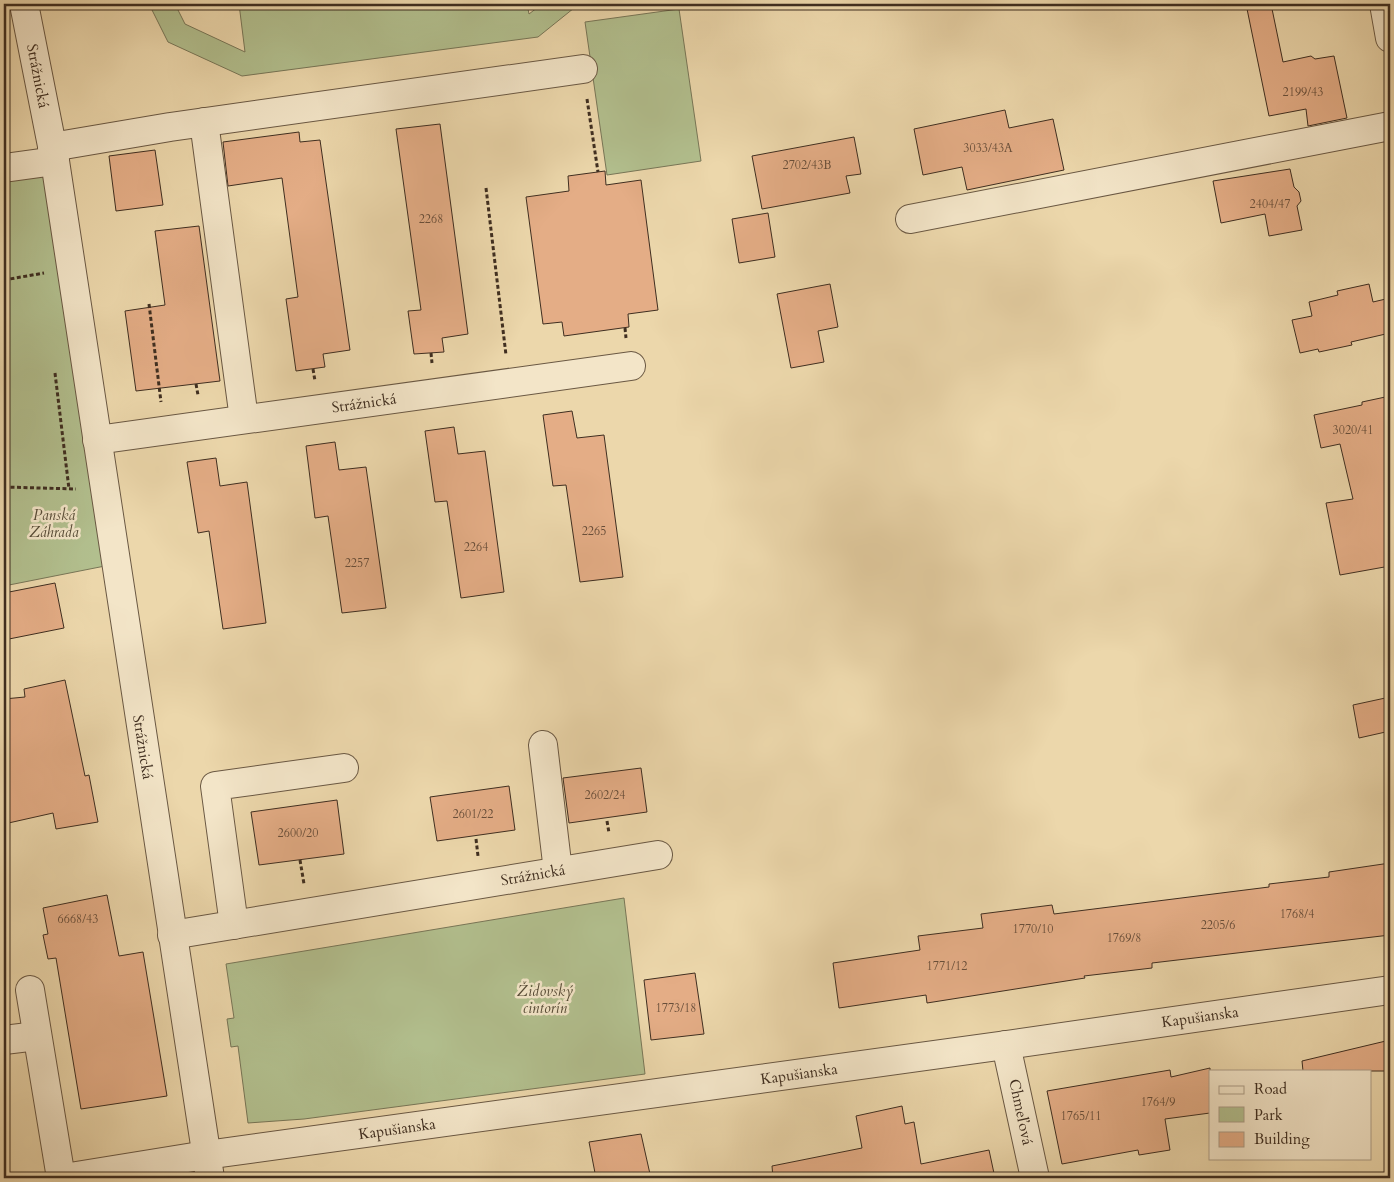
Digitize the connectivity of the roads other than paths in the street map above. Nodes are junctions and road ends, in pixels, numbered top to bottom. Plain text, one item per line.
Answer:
1 (24, 4) edge
2 (1384, 4) edge
3 (1390, 38) edge
4 (583, 69) road end
5 (204, 122) junction
6 (1390, 126) edge
7 (54, 154) junction
8 (4, 168) edge
9 (910, 219) dead end
10 (631, 366) dead end
11 (244, 419) junction
12 (97, 440) junction
13 (543, 745) dead end
14 (344, 768) dead end
15 (658, 855) dead end
16 (558, 871) junction
17 (234, 925) junction
18 (172, 935) junction
19 (30, 990) dead end
20 (1390, 990) edge
21 (37, 1036) junction
22 (4, 1040) edge
23 (1006, 1045) junction
24 (208, 1167) edge
25 (62, 1178) edge
26 (1035, 1178) edge

1 - 7 street, Strážnická
2 - 3 street
4 - 5 street
5 - 7 street
5 - 11 street
6 - 9 street
7 - 8 street
7 - 12 street, Strážnická
10 - 11 street, Strážnická
11 - 12 street, Strážnická
12 - 18 street, Strážnická
13 - 16 street
14 - 17 street
15 - 16 street, Strážnická
16 - 17 street, Strážnická
17 - 18 street, Strážnická
18 - 24 street, Strážnická
19 - 21 street
20 - 23 street, Kapušianska
21 - 22 street
21 - 25 street
23 - 24 street, Kapušianska
23 - 26 street, Chmeľová
24 - 25 street, Kapušianska

